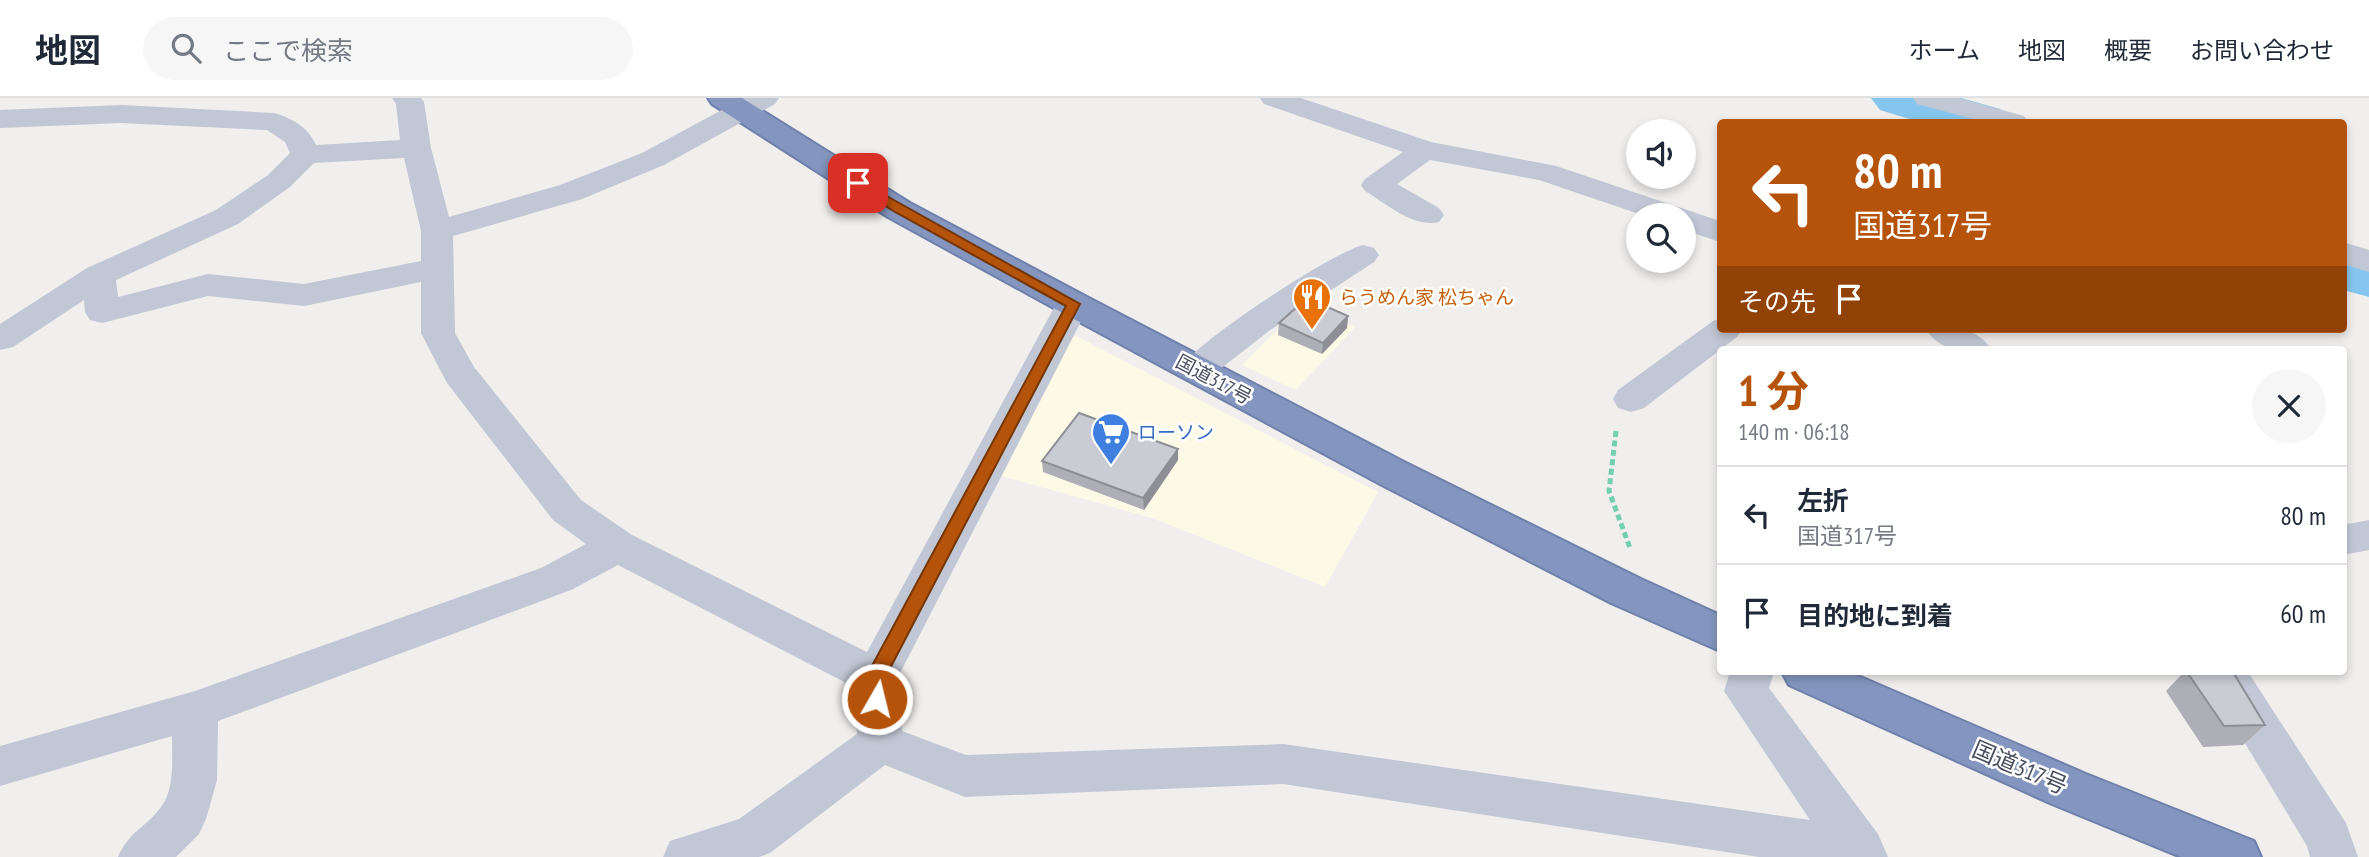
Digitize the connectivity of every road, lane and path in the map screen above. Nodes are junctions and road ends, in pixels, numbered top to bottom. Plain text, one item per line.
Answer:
1 (406, 98) edge
2 (1274, 98) edge
3 (743, 102) edge
4 (1928, 107) edge
5 (0, 119) edge
6 (1997, 119) edge
7 (416, 148) junction
8 (1425, 150) junction
9 (306, 155) junction
10 (1637, 203) edge
11 (1428, 215) dead end
12 (1696, 223) edge
13 (437, 231) junction
14 (1717, 231) edge
15 (2347, 254) edge
16 (1363, 255) dead end
17 (2369, 262) edge
18 (438, 268) junction
19 (99, 275) junction
20 (1073, 304) junction
21 (102, 312) junction
22 (1720, 333) edge
23 (1949, 333) edge
24 (1, 340) edge
25 (1968, 346) edge
26 (1197, 369) junction
27 (1631, 399) joint
28 (2369, 535) edge
29 (2347, 539) edge
30 (618, 546) junction
31 (1626, 591) junction
32 (1717, 633) edge
33 (1751, 675) edge
34 (1811, 675) edge
35 (2226, 675) edge
36 (876, 677) junction
37 (196, 710) junction
38 (880, 743) junction
39 (0, 766) edge
40 (752, 847) edge
41 (1862, 853) edge
42 (142, 857) edge
43 (687, 857) edge
44 (2238, 857) edge
45 (2334, 857) edge

1 - 7 street
2 - 8 street
3 - 13 street
3 - 20 highway, 国道317号
4 - 6 street
5 - 9 street
7 - 9 street
7 - 13 street
8 - 10 street
8 - 11 street
9 - 19 street
12 - 14 street
13 - 18 street
15 - 17 street
16 - 26 street
18 - 21 street
18 - 30 street
19 - 21 street
19 - 24 street
20 - 26 highway, 国道317号
20 - 36 street
21 - 24 street
22 - 27 street
23 - 25 street
26 - 31 highway, 国道317号
27 - 31 path
28 - 29 street
30 - 36 street
30 - 37 street
31 - 32 highway, 国道317号
33 - 41 street
34 - 44 highway, 国道317号
35 - 45 street
36 - 38 street
37 - 39 street
37 - 42 street
38 - 40 street
38 - 41 street
40 - 43 street

